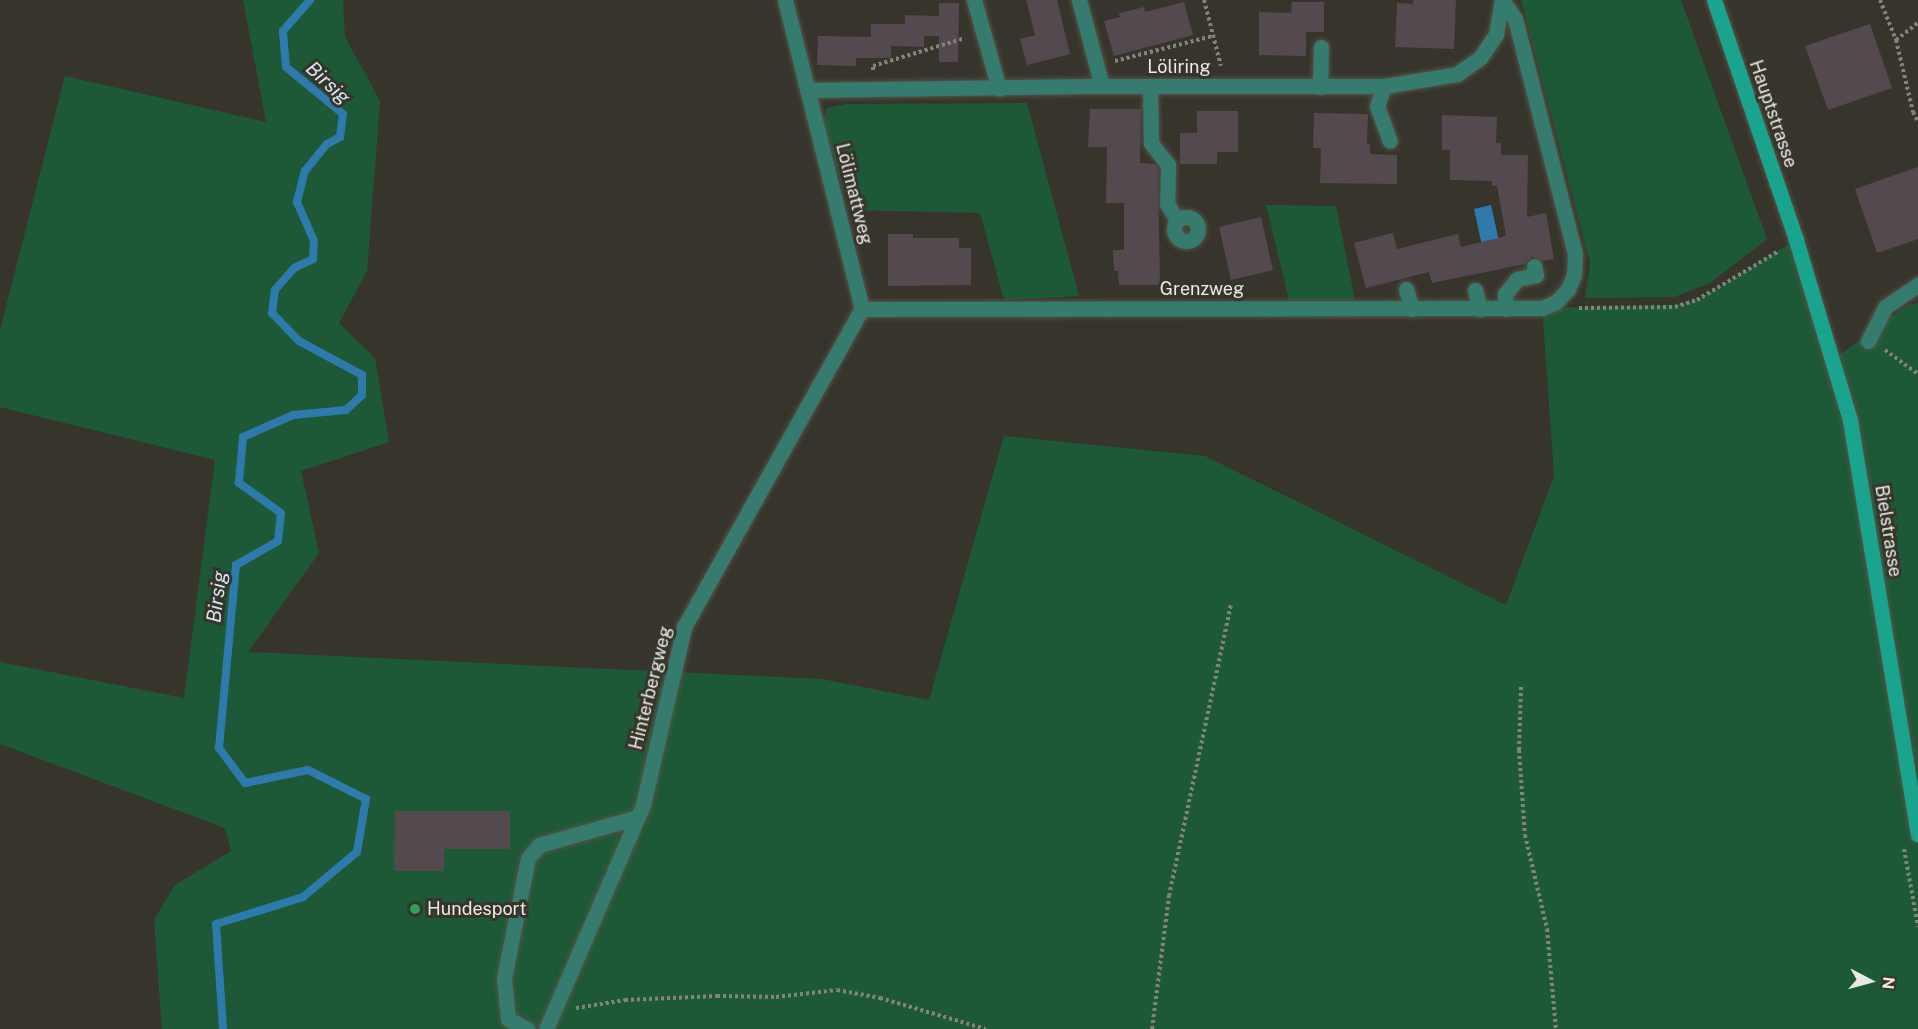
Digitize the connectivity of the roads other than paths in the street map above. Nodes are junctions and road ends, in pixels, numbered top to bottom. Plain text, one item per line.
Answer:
1 (785, 0) edge
2 (974, 0) edge
3 (1079, 0) edge
4 (1502, 0) edge
5 (1714, 0) edge
6 (1321, 47) dead end
7 (1102, 86) junction
8 (1150, 86) junction
9 (1384, 86) junction
10 (1320, 87) junction
11 (999, 89) junction
12 (807, 90) junction
13 (1390, 141) dead end
14 (1177, 220) dead end
15 (1796, 240) joint
16 (1534, 266) dead end
17 (1918, 285) edge
18 (1406, 289) dead end
19 (1475, 290) dead end
20 (862, 309) junction
21 (1412, 309) junction
22 (1480, 309) junction
23 (1506, 309) junction
24 (1868, 341) dead end
25 (638, 817) junction
26 (1918, 834) edge
27 (527, 1029) edge
28 (546, 1029) edge

1 - 12 street, Lölimattweg
2 - 11 street
3 - 7 street
4 - 9 street, Löliring
4 - 23 street, Grenzweg
5 - 15 main road, Hauptstrasse
6 - 10 street
7 - 8 street, Löliring
7 - 11 street, Löliring
8 - 10 street, Löliring
8 - 14 street
9 - 10 street, Löliring
9 - 13 street
11 - 12 street, Löliring
12 - 20 street, Lölimattweg
15 - 26 main road, Bielstrasse
16 - 23 street
17 - 24 street
18 - 21 street
19 - 22 street
20 - 21 street, Grenzweg
20 - 25 street, Hinterbergweg
21 - 22 street, Grenzweg
22 - 23 street, Grenzweg
25 - 27 street
25 - 28 street, Hinterbergweg

